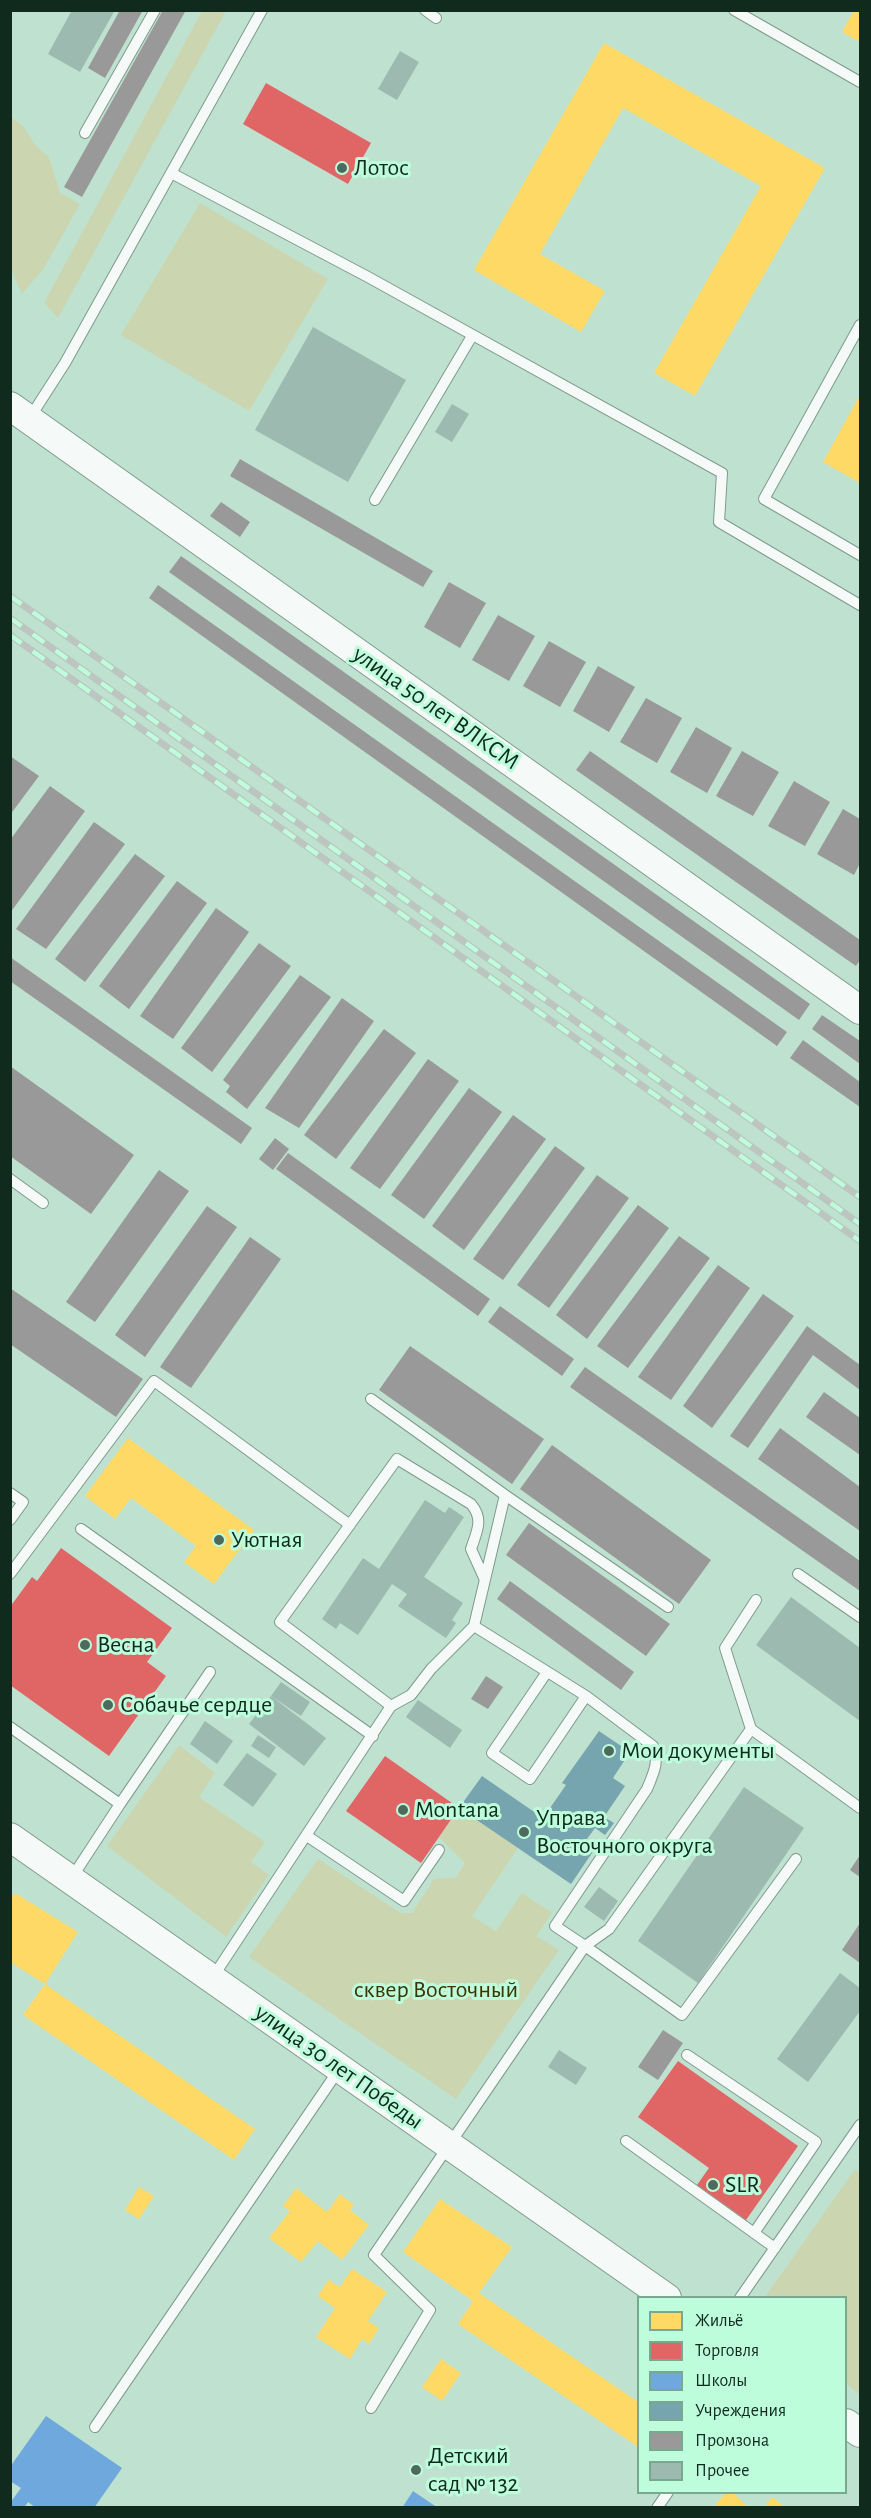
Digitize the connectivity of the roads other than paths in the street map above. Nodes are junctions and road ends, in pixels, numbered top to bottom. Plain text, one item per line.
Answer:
1 (155, 10) edge
2 (262, 10) edge
3 (425, 10) edge
4 (734, 10) edge
5 (436, 18) dead end
6 (861, 82) edge
7 (85, 133) dead end
8 (173, 174) junction
9 (861, 325) edge
10 (472, 336) junction
11 (20, 413) edge
12 (375, 500) dead end
13 (861, 555) edge
14 (861, 605) edge
15 (861, 1010) edge
16 (10, 1179) edge
17 (43, 1203) dead end
18 (371, 1399) dead end
19 (10, 1493) edge
20 (505, 1495) junction
21 (10, 1520) edge
22 (350, 1525) junction
23 (81, 1529) dead end
24 (10, 1574) edge
25 (798, 1574) dead end
26 (485, 1580) junction
27 (756, 1600) dead end
28 (668, 1607) dead end
29 (861, 1617) edge
30 (474, 1626) junction
31 (210, 1672) dead end
32 (547, 1672) junction
33 (586, 1696) junction
34 (391, 1706) junction
35 (10, 1727) edge
36 (751, 1729) junction
37 (373, 1736) junction
38 (120, 1804) junction
39 (861, 1808) edge
40 (307, 1836) junction
41 (10, 1837) edge
42 (439, 1850) dead end
43 (796, 1859) dead end
44 (71, 1879) junction
45 (585, 1946) junction
46 (212, 1978) junction
47 (687, 2055) dead end
48 (340, 2068) junction
49 (861, 2125) edge
50 (626, 2141) dead end
51 (450, 2145) junction
52 (754, 2233) junction
53 (775, 2248) junction
54 (664, 2296) edge
55 (741, 2296) edge
56 (371, 2408) dead end
57 (847, 2424) edge
58 (95, 2427) dead end
59 (861, 2433) edge
60 (667, 2494) edge
61 (657, 2508) edge

1 - 7 lane
2 - 8 lane
3 - 5 lane
4 - 6 lane
8 - 10 lane
8 - 11 lane
9 - 13 lane
10 - 12 lane
10 - 14 lane
11 - 15 street, улица 50 лет ВЛКСМ
16 - 17 lane
18 - 20 lane
19 - 21 lane
20 - 26 lane
20 - 28 lane
22 - 24 lane
22 - 26 lane
22 - 34 lane
23 - 37 lane
25 - 29 lane
26 - 30 lane
27 - 36 lane
30 - 32 lane
30 - 34 lane
31 - 38 lane
32 - 33 lane
32 - 33 lane
33 - 45 lane
34 - 37 lane
35 - 38 lane
36 - 39 lane
36 - 45 lane
37 - 40 lane
38 - 44 lane
40 - 42 lane
40 - 46 lane
41 - 44 street, улица 30 лет Победы
43 - 45 lane
44 - 46 street, улица 30 лет Победы
45 - 51 lane
46 - 48 street, улица 30 лет Победы
47 - 52 lane
48 - 51 street, улица 30 лет Победы
48 - 58 lane
49 - 53 lane
50 - 52 lane
51 - 54 street, улица 30 лет Победы
51 - 56 lane
52 - 53 lane
53 - 55 lane
57 - 59 street
60 - 61 lane

